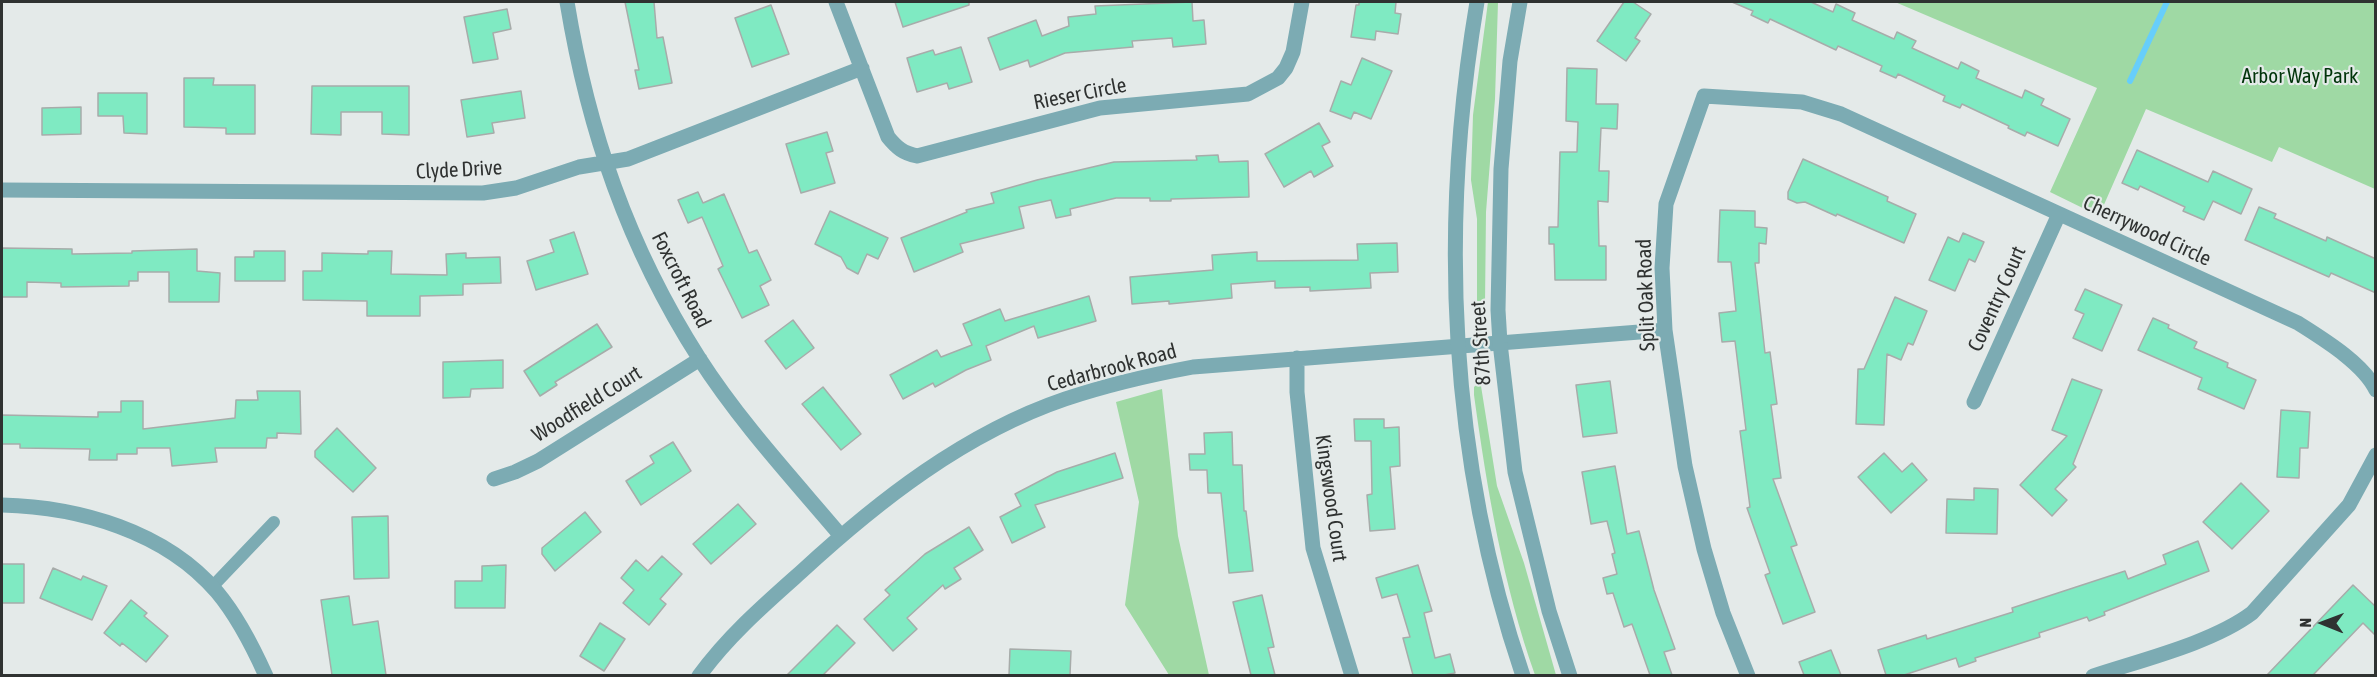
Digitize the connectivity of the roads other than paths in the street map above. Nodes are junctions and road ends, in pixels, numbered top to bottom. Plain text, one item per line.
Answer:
1 (567, 2) edge
2 (836, 2) edge
3 (1302, 2) edge
4 (1477, 2) edge
5 (1520, 2) edge
6 (862, 69) junction
7 (1884, 134) joint
8 (604, 162) junction
9 (2, 190) edge
10 (2059, 214) junction
11 (1665, 330) junction
12 (1500, 343) junction
13 (1456, 346) junction
14 (1296, 358) junction
15 (700, 359) junction
16 (2376, 390) edge
17 (1974, 402) dead end
18 (2376, 455) edge
19 (494, 479) dead end
20 (2, 505) edge
21 (274, 522) dead end
22 (841, 536) junction
23 (212, 587) junction
24 (266, 675) edge
25 (699, 675) edge
26 (1352, 675) edge
27 (1523, 675) edge
28 (1570, 675) edge
29 (1748, 675) edge
30 (2092, 675) edge

1 - 8 street, Foxcroft Road
2 - 6 street
3 - 6 street, Rieser Circle
4 - 13 street, 87th Street
5 - 12 street, 87th Street
6 - 8 street, Clyde Drive
7 - 10 street, Cherrywood Circle
7 - 11 street, Split Oak Road
8 - 9 street, Clyde Drive
8 - 15 street, Foxcroft Road
10 - 16 street, Cherrywood Circle
10 - 17 street, Coventry Court
11 - 12 street, Cedarbrook Road
11 - 29 street, Split Oak Road
12 - 13 street, Cedarbrook Road
12 - 28 street, 87th Street
13 - 14 street, Cedarbrook Road
13 - 27 street, 87th Street
14 - 22 street, Cedarbrook Road
14 - 26 street, Kingswood Court
15 - 19 street, Woodfield Court
15 - 22 street, Foxcroft Road
18 - 30 street
20 - 23 street
21 - 23 lane
22 - 25 street, Cedarbrook Road
23 - 24 street

